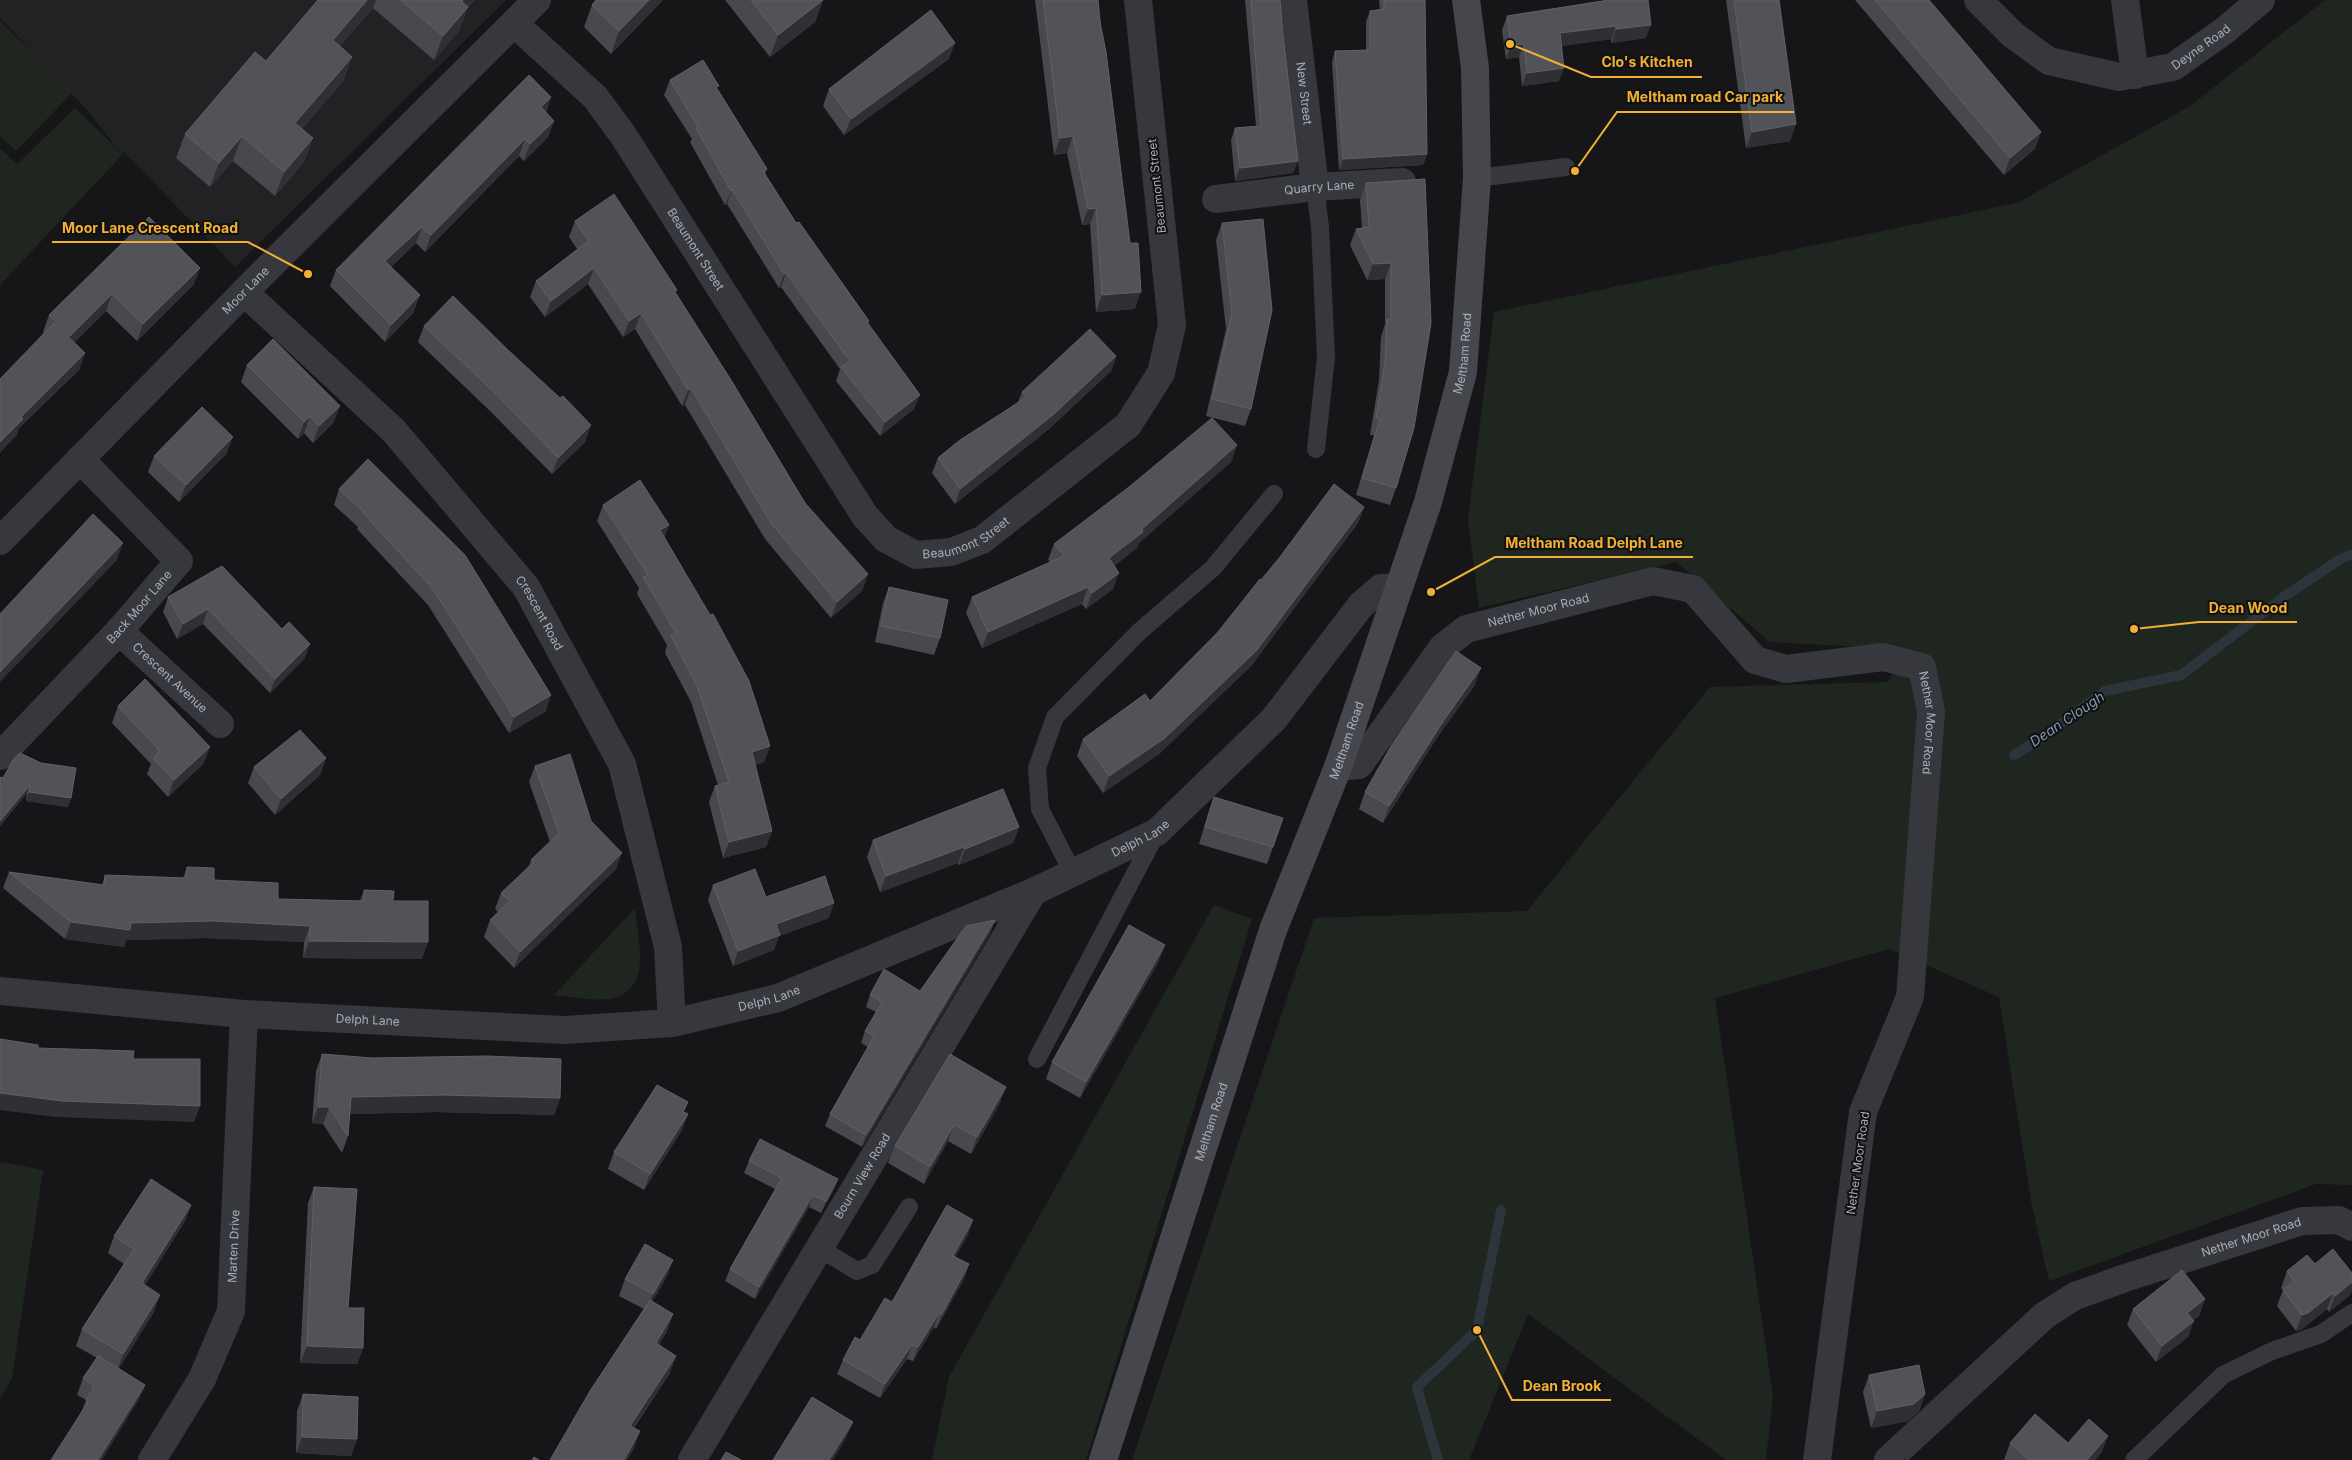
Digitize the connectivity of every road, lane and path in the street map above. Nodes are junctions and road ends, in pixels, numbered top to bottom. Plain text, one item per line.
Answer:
1 (537, 0) edge
2 (1138, 0) edge
3 (1293, 0) edge
4 (1466, 0) edge
5 (1978, 0) edge
6 (2125, 0) edge
7 (2261, 0) edge
8 (515, 24) junction
9 (2135, 75) junction
10 (1566, 166) dead end
11 (1477, 178) junction
12 (1421, 180) edge
13 (1315, 187) junction
14 (1216, 199) dead end
15 (244, 292) junction
16 (1316, 449) dead end
17 (80, 459) junction
18 (1274, 494) dead end
19 (0, 541) edge
20 (1399, 588) junction
21 (120, 631) junction
22 (220, 724) dead end
23 (0, 756) edge
24 (1338, 767) junction
25 (1157, 832) junction
26 (1073, 873) junction
27 (1033, 892) junction
28 (0, 991) edge
29 (244, 1014) junction
30 (672, 1023) junction
31 (1037, 1059) dead end
32 (909, 1207) dead end
33 (2352, 1227) edge
34 (819, 1248) junction
35 (2352, 1313) edge
36 (152, 1460) edge
37 (692, 1460) edge
38 (1104, 1460) edge
39 (1816, 1460) edge
40 (1888, 1460) edge
41 (2134, 1460) edge

1 - 8 street, Moor Lane
2 - 8 street, Beaumont Street
3 - 13 street, New Street
4 - 11 main road, Meltham Road
5 - 9 street, Deyne Road
6 - 9 street
7 - 9 street, Deyne Road
8 - 15 street, Moor Lane
10 - 11 lane
11 - 20 main road, Meltham Road
12 - 13 street, Quarry Lane
13 - 14 street, Quarry Lane
13 - 16 lane
15 - 17 street, Moor Lane
15 - 30 street, Crescent Road
17 - 19 street, Moor Lane
17 - 21 street, Back Moor Lane
18 - 26 lane
20 - 24 main road, Meltham Road
20 - 25 street, Delph Lane
21 - 22 street, Crescent Avenue
21 - 23 street, Back Moor Lane
24 - 38 main road, Meltham Road
24 - 39 street, Nether Moor Road
25 - 26 street, Delph Lane
25 - 31 lane
26 - 27 street, Delph Lane
27 - 30 street, Delph Lane
27 - 34 street, Bourn View Road
28 - 29 street, Delph Lane
29 - 30 street, Delph Lane
29 - 36 street, Marten Drive
32 - 34 lane
33 - 40 street, Nether Moor Road
34 - 37 street, Bourn View Road
35 - 41 lane

